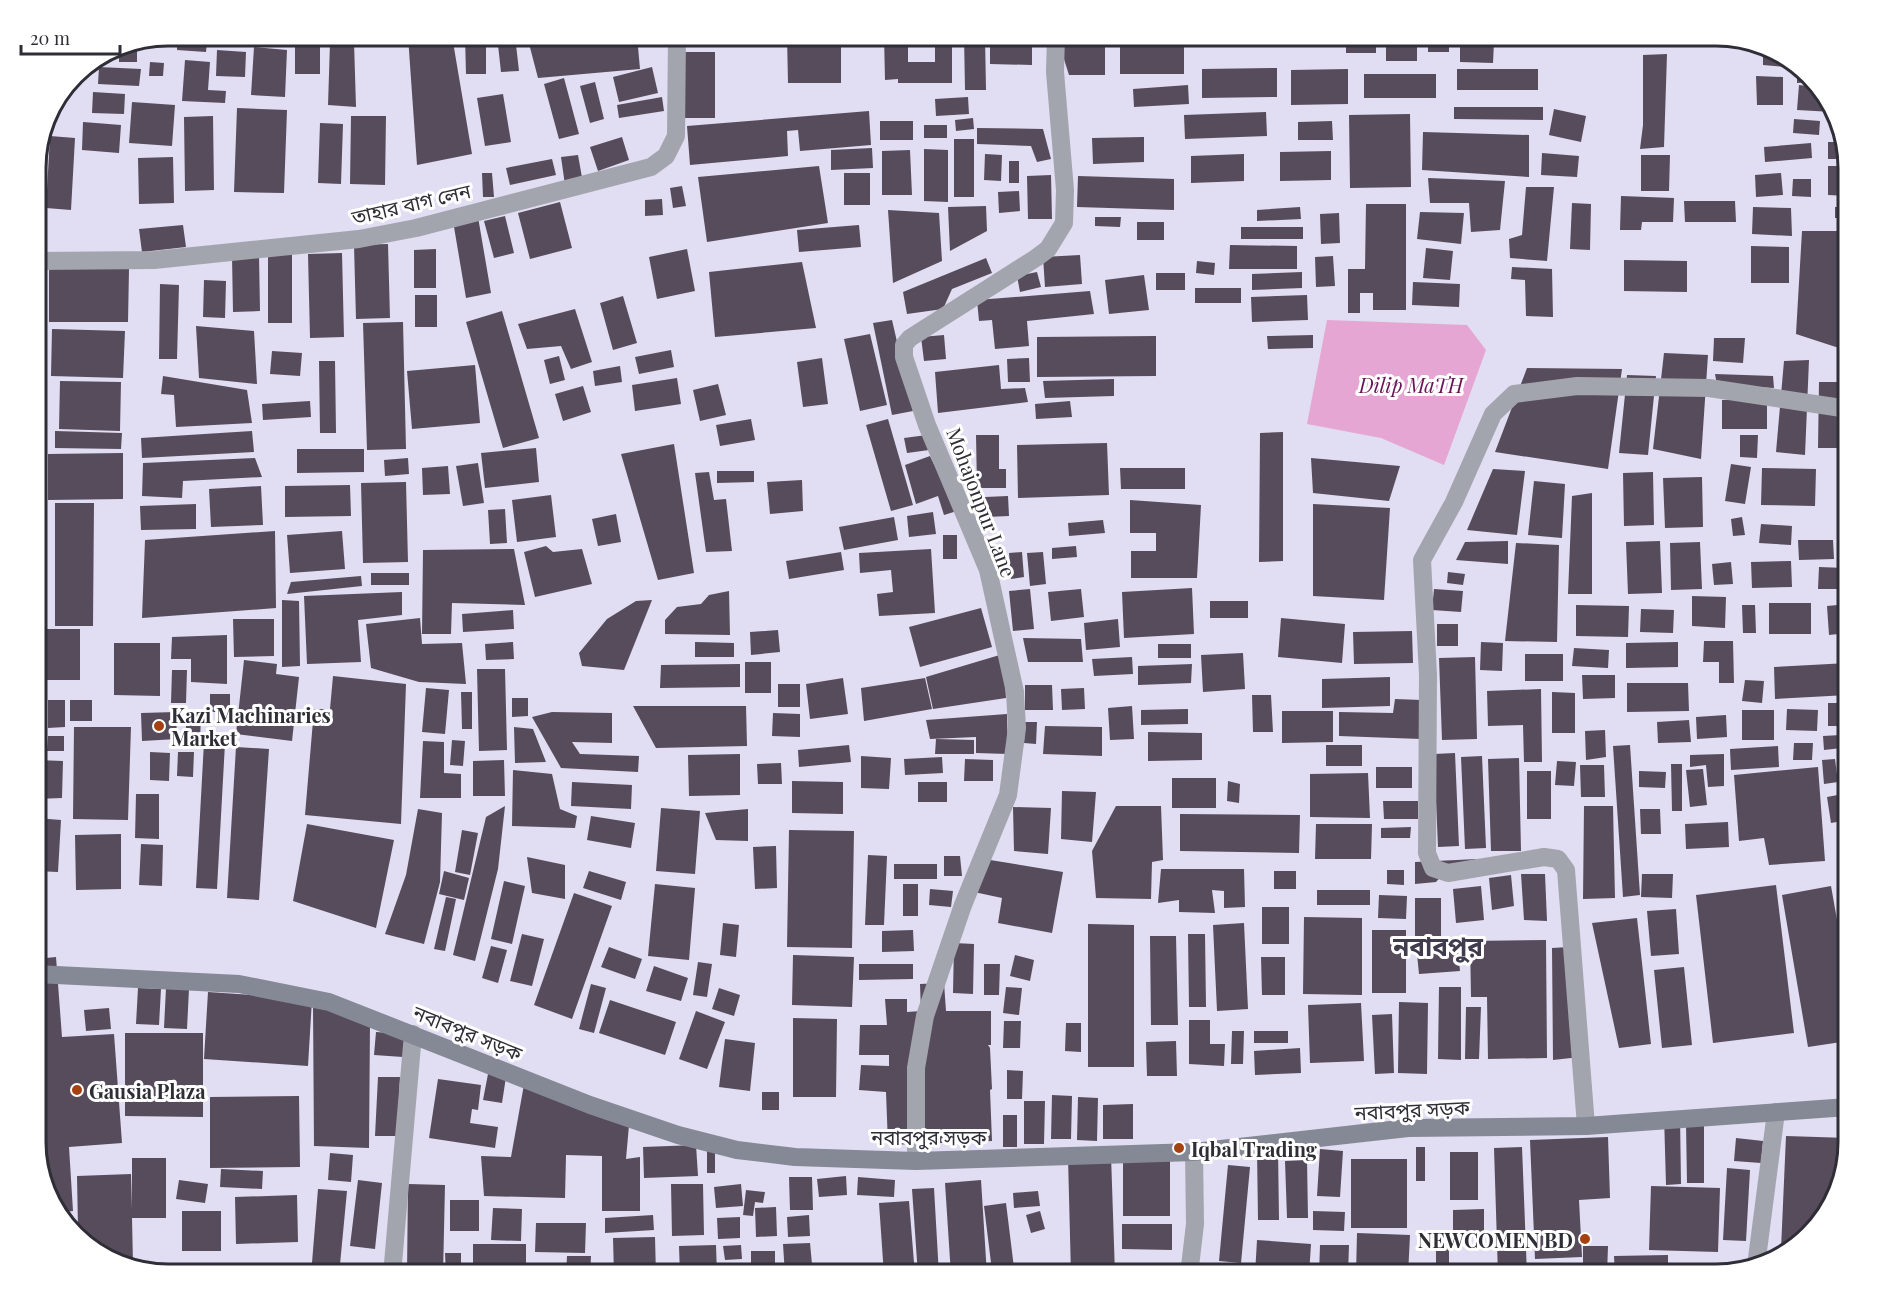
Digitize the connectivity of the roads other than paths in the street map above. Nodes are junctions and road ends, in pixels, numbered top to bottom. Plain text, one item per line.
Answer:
1 (1056, 46) edge
2 (677, 47) edge
3 (47, 261) edge
4 (1838, 407) edge
5 (47, 975) edge
6 (413, 1034) junction
7 (1838, 1108) edge
8 (1776, 1112) junction
9 (1586, 1126) junction
10 (1194, 1152) junction
11 (916, 1161) junction
12 (1757, 1257) edge
13 (393, 1264) edge
14 (1190, 1264) edge

1 - 11 street, Mohajonpur Lane
2 - 3 street, তাহার বাগ লেন
4 - 9 street
5 - 6 main road, নবাবপুর সড়ক
6 - 11 main road, নবাবপুর সড়ক
6 - 13 street
7 - 8 main road, নবাবপুর সড়ক
8 - 9 main road, নবাবপুর সড়ক
8 - 12 street
9 - 10 main road, নবাবপুর সড়ক
10 - 11 main road, নবাবপুর সড়ক
10 - 14 street

